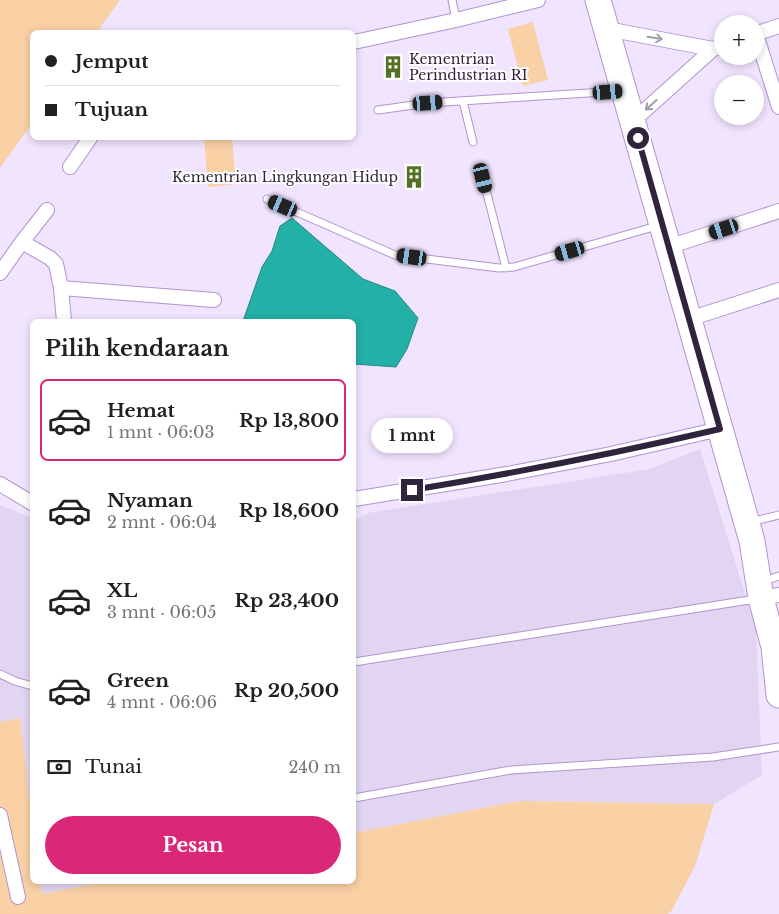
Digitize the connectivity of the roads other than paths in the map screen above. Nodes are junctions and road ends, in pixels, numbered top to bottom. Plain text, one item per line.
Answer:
1 (452, 0) edge
2 (536, 0) edge
3 (598, 0) edge
4 (456, 20) junction
5 (779, 26) edge
6 (607, 30) junction
7 (764, 31) edge
8 (356, 42) edge
9 (714, 46) edge
10 (714, 50) edge
11 (764, 59) edge
12 (624, 91) junction
13 (463, 100) junction
14 (779, 107) edge
15 (378, 110) dead end
16 (633, 121) junction
17 (89, 140) edge
18 (473, 142) dead end
19 (70, 167) dead end
20 (483, 178) dead end
21 (267, 199) dead end
22 (47, 210) dead end
23 (779, 211) edge
24 (665, 236) junction
25 (22, 242) junction
26 (506, 268) junction
27 (0, 273) edge
28 (61, 288) junction
29 (779, 290) edge
30 (214, 300) dead end
31 (64, 319) edge
32 (689, 319) junction
33 (720, 429) junction
34 (0, 484) edge
35 (356, 499) edge
36 (30, 502) edge
37 (779, 516) edge
38 (747, 523) junction
39 (769, 588) edge
40 (356, 662) edge
41 (0, 674) edge
42 (30, 685) edge
43 (779, 695) edge
44 (779, 747) edge
45 (356, 798) edge
46 (0, 815) edge
47 (4, 857) edge
48 (18, 897) dead end

1 - 4 lane
2 - 4 street
3 - 6 highway
4 - 8 street
5 - 7 street
6 -> 9 street
6 - 12 highway
10 -> 16 street
11 - 14 street
12 - 13 lane
12 - 16 highway
13 - 15 lane
13 - 18 lane
16 - 24 highway
17 - 19 street
20 - 26 lane
21 - 26 lane
22 - 25 street
23 - 24 street
24 - 26 lane
24 - 32 highway
25 - 27 street
25 - 28 street
28 - 30 street
28 - 31 street
29 - 32 street
32 - 33 highway
33 - 35 street
33 - 38 highway
34 - 36 street
37 - 38 lane
38 - 39 highway
39 - 40 lane
39 - 43 highway
41 - 42 lane
44 - 45 lane
46 - 47 street
47 - 48 street

